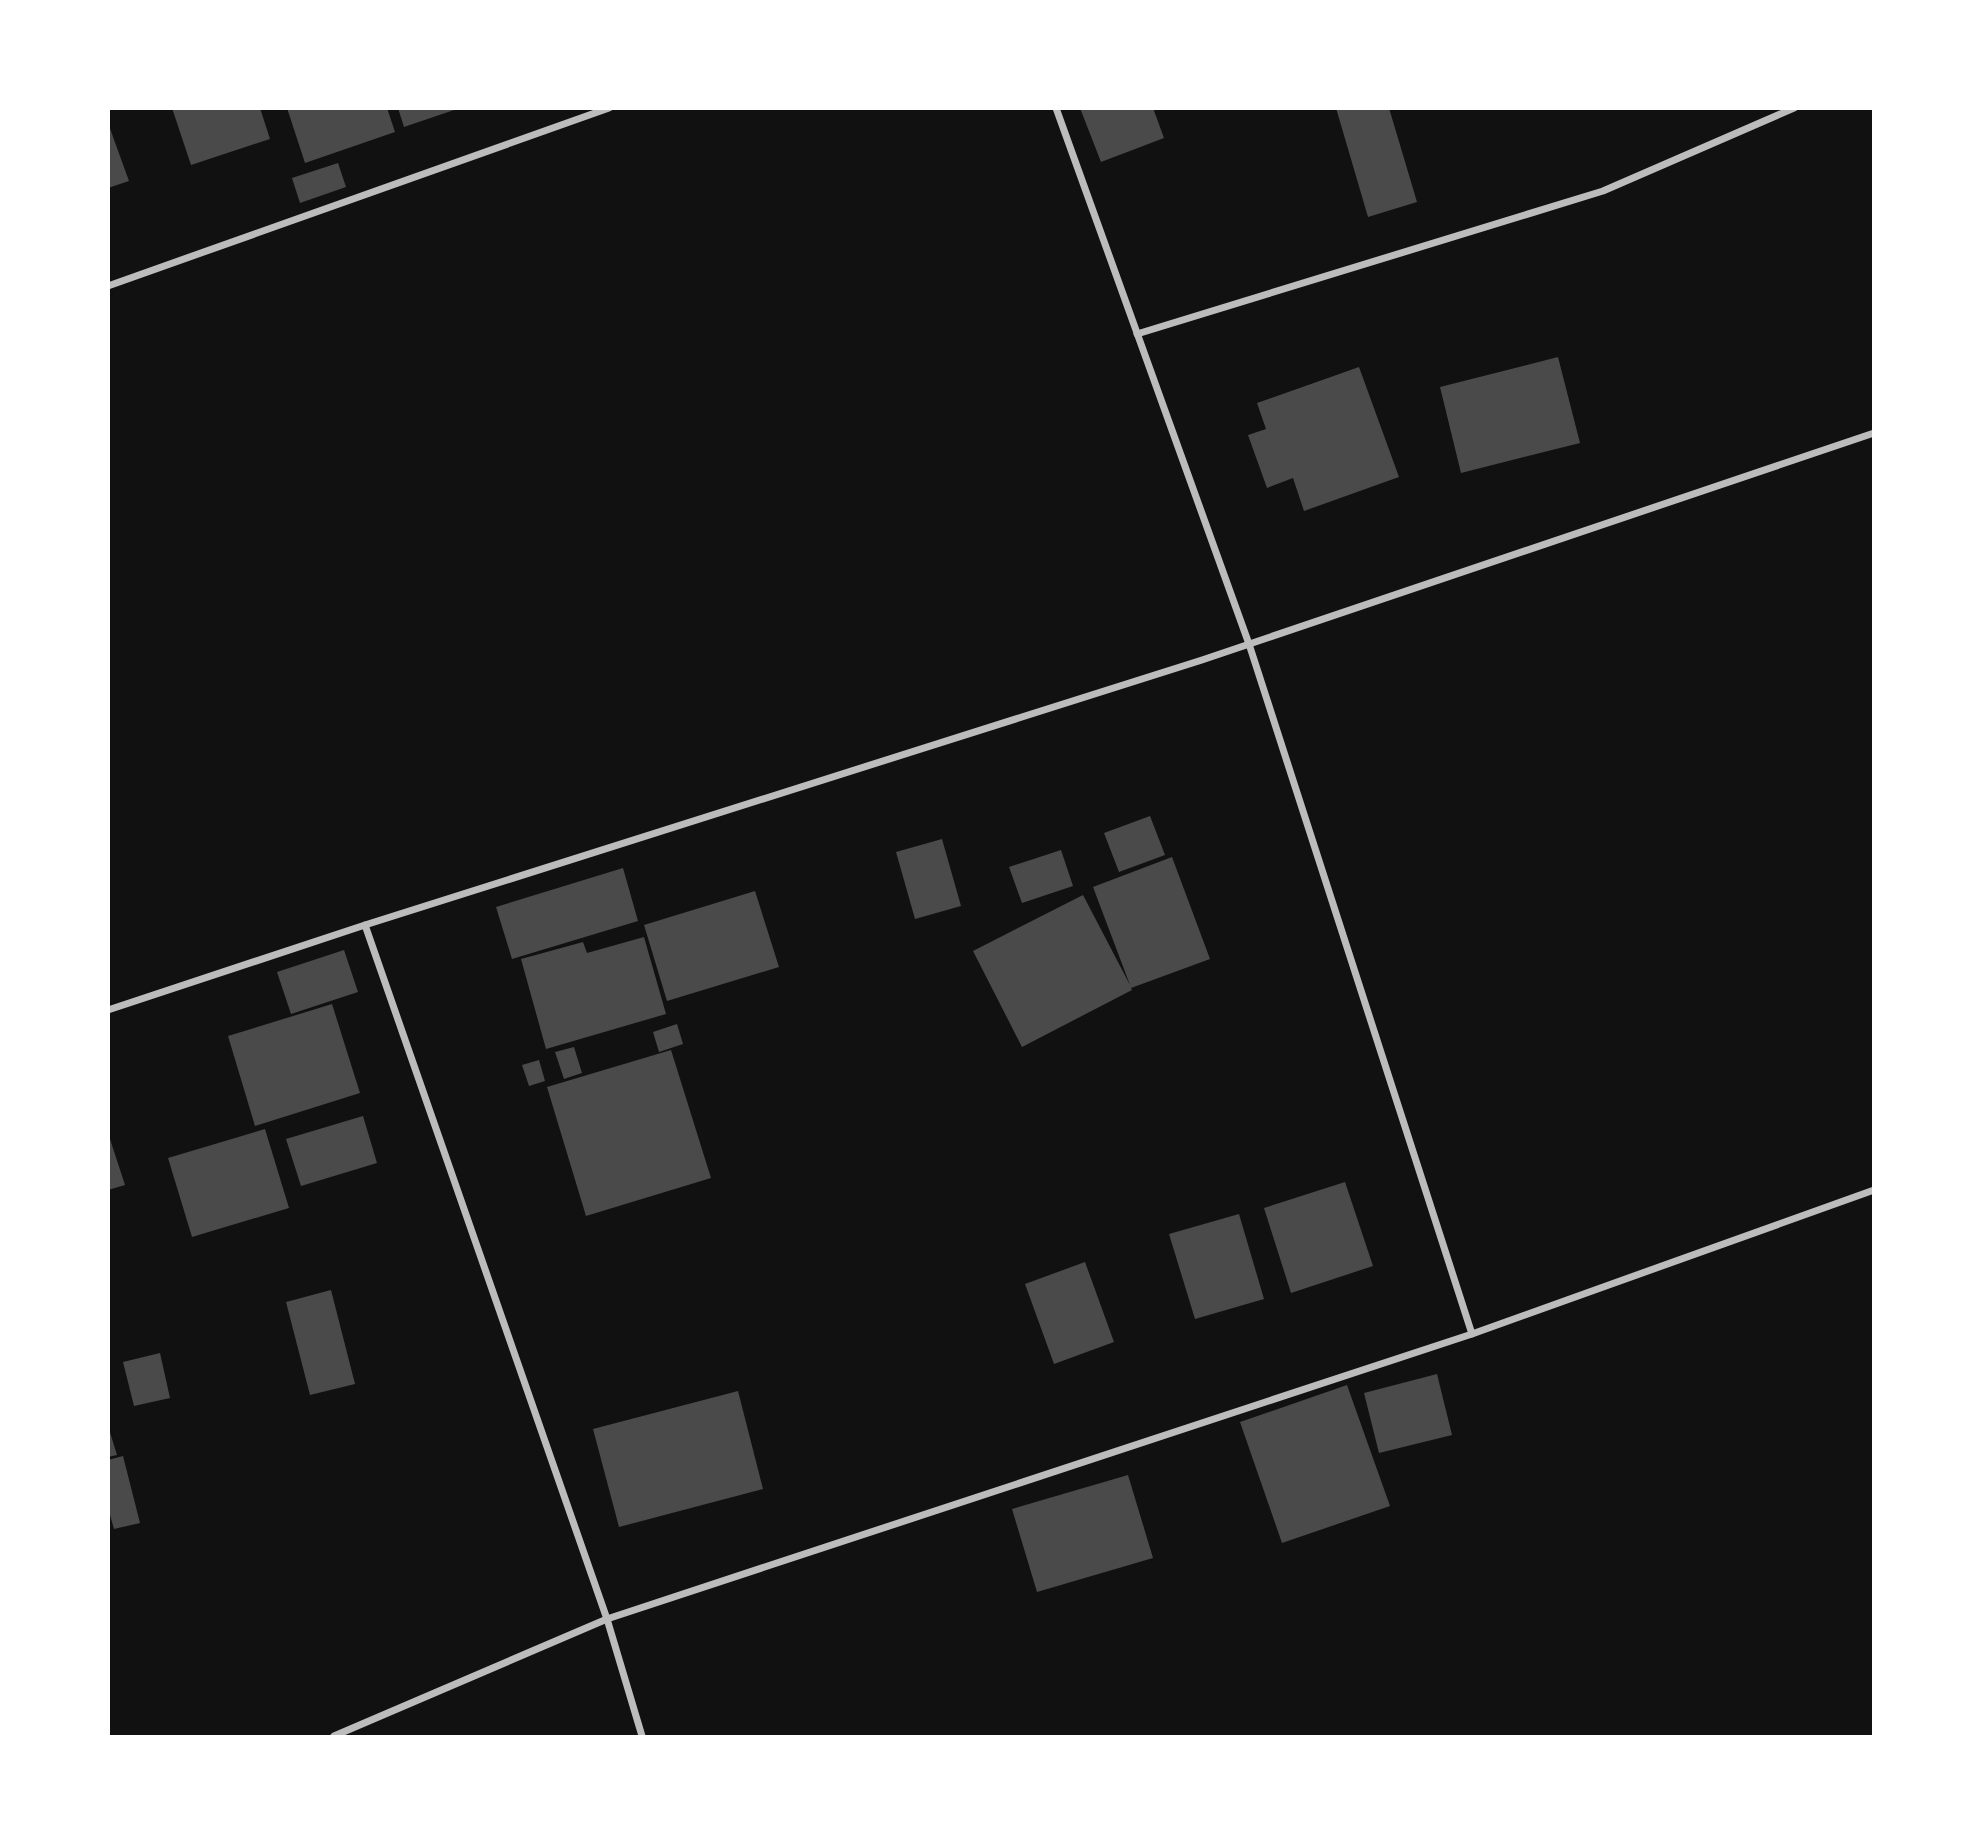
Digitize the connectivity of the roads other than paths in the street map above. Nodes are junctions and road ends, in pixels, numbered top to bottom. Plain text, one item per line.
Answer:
1 (609, 108) edge
2 (1056, 108) edge
3 (1794, 108) edge
4 (108, 286) edge
5 (1138, 334) junction
6 (1874, 433) edge
7 (1249, 644) junction
8 (365, 925) junction
9 (108, 1010) edge
10 (1874, 1190) edge
11 (1472, 1334) junction
12 (607, 1619) junction
13 (334, 1737) edge
14 (642, 1737) edge

1 - 4 street
2 - 5 street
3 - 5 street
5 - 7 street
6 - 7 street
7 - 8 street
7 - 11 street
8 - 9 street
8 - 12 street
10 - 11 street
11 - 12 street
12 - 13 street
12 - 14 street

